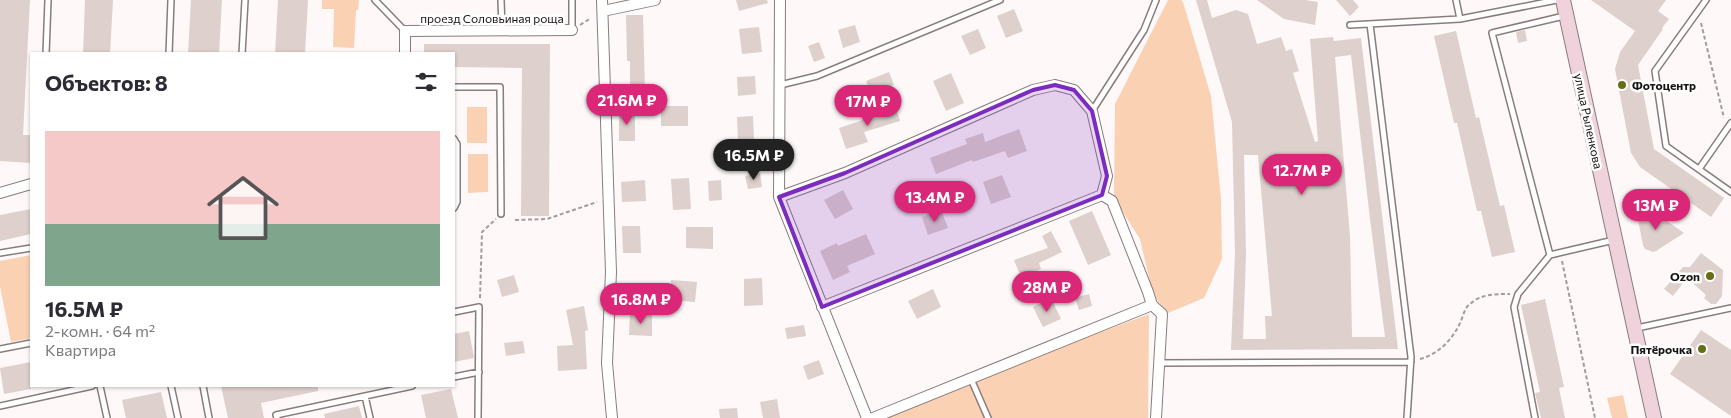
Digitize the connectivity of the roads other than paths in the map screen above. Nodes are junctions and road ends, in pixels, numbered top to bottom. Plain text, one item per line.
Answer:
1 (48, 0) edge
2 (170, 0) edge
3 (245, 0) edge
4 (375, 0) edge
5 (501, 0) edge
6 (572, 0) edge
7 (655, 0) edge
8 (780, 0) edge
9 (1000, 0) edge
10 (1156, 0) edge
11 (1456, 0) edge
12 (1557, 0) edge
13 (1562, 0) edge
14 (1706, 0) edge
15 (603, 5) edge
16 (1566, 15) junction
17 (1460, 18) junction
18 (1370, 24) junction
19 (1350, 25) dead end
20 (502, 30) junction
21 (572, 30) joint
22 (405, 31) junction
23 (46, 52) edge
24 (169, 52) edge
25 (242, 52) edge
26 (405, 52) edge
27 (779, 85) junction
28 (455, 87) edge
29 (1092, 111) junction
30 (1731, 124) edge
31 (455, 141) edge
32 (1699, 169) junction
33 (30, 184) edge
34 (1731, 192) edge
35 (0, 193) edge
36 (1102, 195) junction
37 (779, 197) junction
38 (455, 206) edge
39 (501, 214) road end
40 (1614, 240) junction
41 (30, 248) edge
42 (0, 254) edge
43 (1550, 255) junction
44 (1152, 305) junction
45 (822, 307) junction
46 (1731, 308) edge
47 (455, 312) edge
48 (1634, 328) junction
49 (30, 343) edge
50 (0, 349) edge
51 (1411, 362) junction
52 (1159, 363) junction
53 (479, 372) junction
54 (455, 378) edge
55 (971, 379) junction
56 (87, 387) edge
57 (100, 387) edge
58 (171, 387) edge
59 (203, 387) edge
60 (407, 387) edge
61 (365, 396) junction
62 (0, 406) edge
63 (107, 418) edge
64 (178, 418) edge
65 (209, 418) edge
66 (277, 418) edge
67 (370, 418) edge
68 (478, 418) edge
69 (612, 418) edge
70 (866, 418) edge
71 (873, 418) edge
72 (988, 418) edge
73 (1156, 418) edge
74 (1407, 418) edge
75 (1535, 418) edge
76 (1654, 418) edge

1 - 23 lane
2 - 24 lane
3 - 25 lane
4 - 22 lane
5 - 20 lane
6 - 21 lane
7 - 15 street
8 - 27 street
9 - 27 lane
10 - 29 lane
11 - 17 lane
12 - 17 lane
13 - 16 street, улица Рыленкова
14 - 32 lane
15 - 69 street
16 - 40 street, улица Рыленкова
16 - 43 lane
17 - 18 lane
18 - 19 lane
18 - 51 lane
20 - 21 street, проезд Соловьиная роща
20 - 22 street, проезд Соловьиная роща
22 - 26 street, проезд Соловьиная роща
27 - 37 street
28 - 39 lane
29 - 36 street
29 - 37 street
30 - 32 lane
31 - 38 lane
32 - 34 lane
33 - 35 street
36 - 44 street
36 - 45 street
37 - 45 street
40 - 43 lane
40 - 48 street, улица Рыленкова
41 - 42 lane
43 - 75 lane
44 - 52 street
44 - 55 street
45 - 70 street
46 - 48 lane
47 - 53 lane
48 - 76 street, улица Рыленкова
49 - 50 lane
51 - 52 lane
51 - 74 lane
52 - 73 street
53 - 54 lane
53 - 68 lane
55 - 71 street
55 - 72 lane
56 - 62 lane
57 - 63 lane
58 - 64 lane
59 - 65 lane
60 - 61 lane
61 - 66 lane
61 - 67 lane

